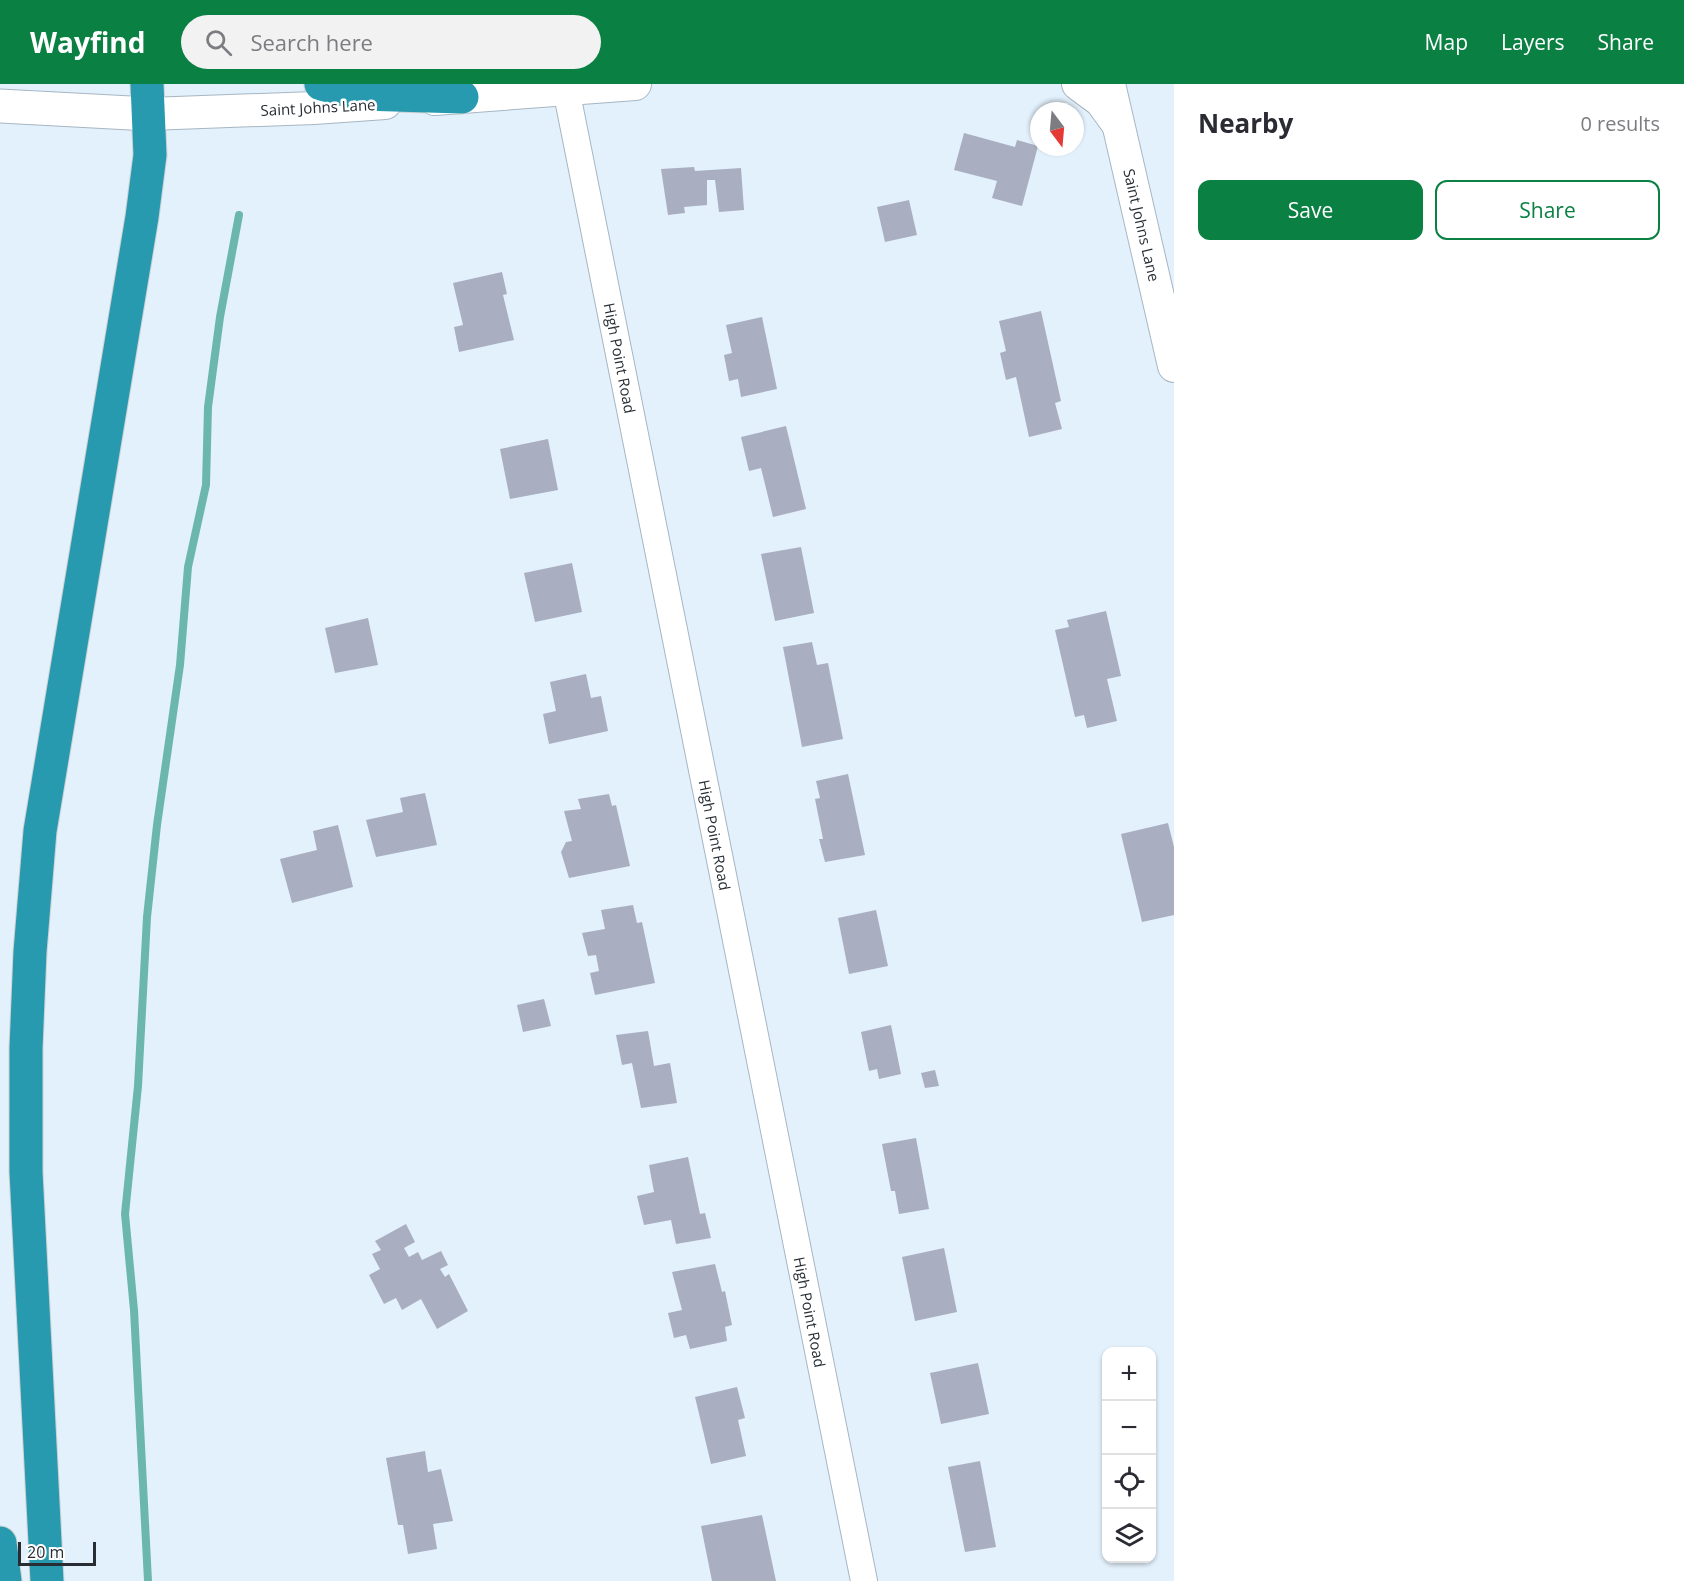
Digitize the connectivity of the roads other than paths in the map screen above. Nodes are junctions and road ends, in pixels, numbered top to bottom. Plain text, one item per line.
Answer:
1 (321, 84) edge
2 (634, 84) edge
3 (1078, 84) edge
4 (1109, 84) edge
5 (566, 89) junction
6 (462, 97) junction
7 (148, 99) edge
8 (0, 106) edge
9 (1118, 124) junction
10 (1174, 366) edge
11 (0, 1543) edge
12 (5, 1581) edge
13 (47, 1581) edge
14 (864, 1581) edge

1 - 6 highway
2 - 5 street, Saint Johns Lane
3 - 9 street
4 - 9 street, Saint Johns Lane
5 - 6 street, Saint Johns Lane
5 - 14 street, High Point Road
6 - 7 street, Saint Johns Lane
7 - 8 main road, Saint Johns Lane
7 - 13 highway
9 - 10 street, Saint Johns Lane
11 - 12 highway

